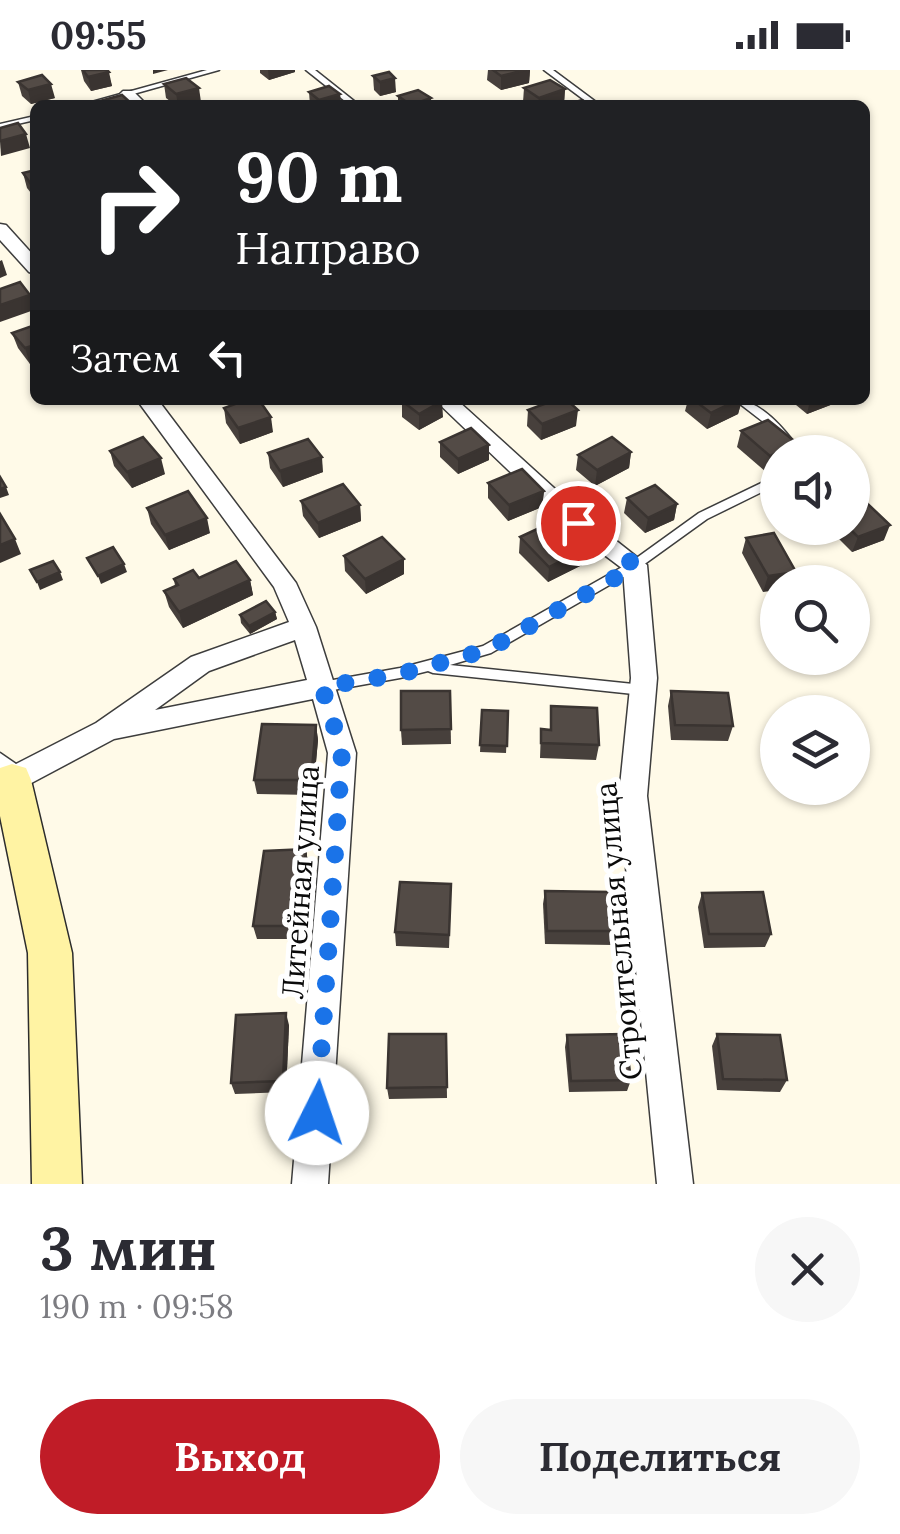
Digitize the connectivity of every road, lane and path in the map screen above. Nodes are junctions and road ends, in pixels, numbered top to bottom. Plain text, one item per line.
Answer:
1 (215, 70) edge
2 (310, 70) edge
3 (548, 70) edge
4 (134, 100) edge
5 (349, 100) edge
6 (589, 100) edge
7 (30, 119) edge
8 (0, 126) edge
9 (0, 229) edge
10 (30, 262) edge
11 (151, 405) edge
12 (450, 405) edge
13 (747, 405) edge
14 (781, 435) edge
15 (760, 489) edge
16 (636, 566) junction
17 (304, 627) junction
18 (426, 667) junction
19 (322, 687) junction
20 (643, 690) junction
21 (106, 732) junction
22 (6, 772) edge
23 (57, 1184) edge
24 (310, 1184) edge
25 (675, 1184) edge

1 - 4 lane
2 - 5 lane
3 - 6 lane
7 - 8 lane
9 - 10 street
11 - 17 street, Литейная улица
12 - 16 street
13 - 14 lane
15 - 16 lane
16 - 18 lane
16 - 20 street, Строительная улица
17 - 19 street, Литейная улица
17 - 21 street
18 - 19 lane
18 - 20 lane
19 - 21 street
19 - 24 street, Литейная улица
20 - 25 street, Строительная улица
21 - 22 street
22 - 23 street

